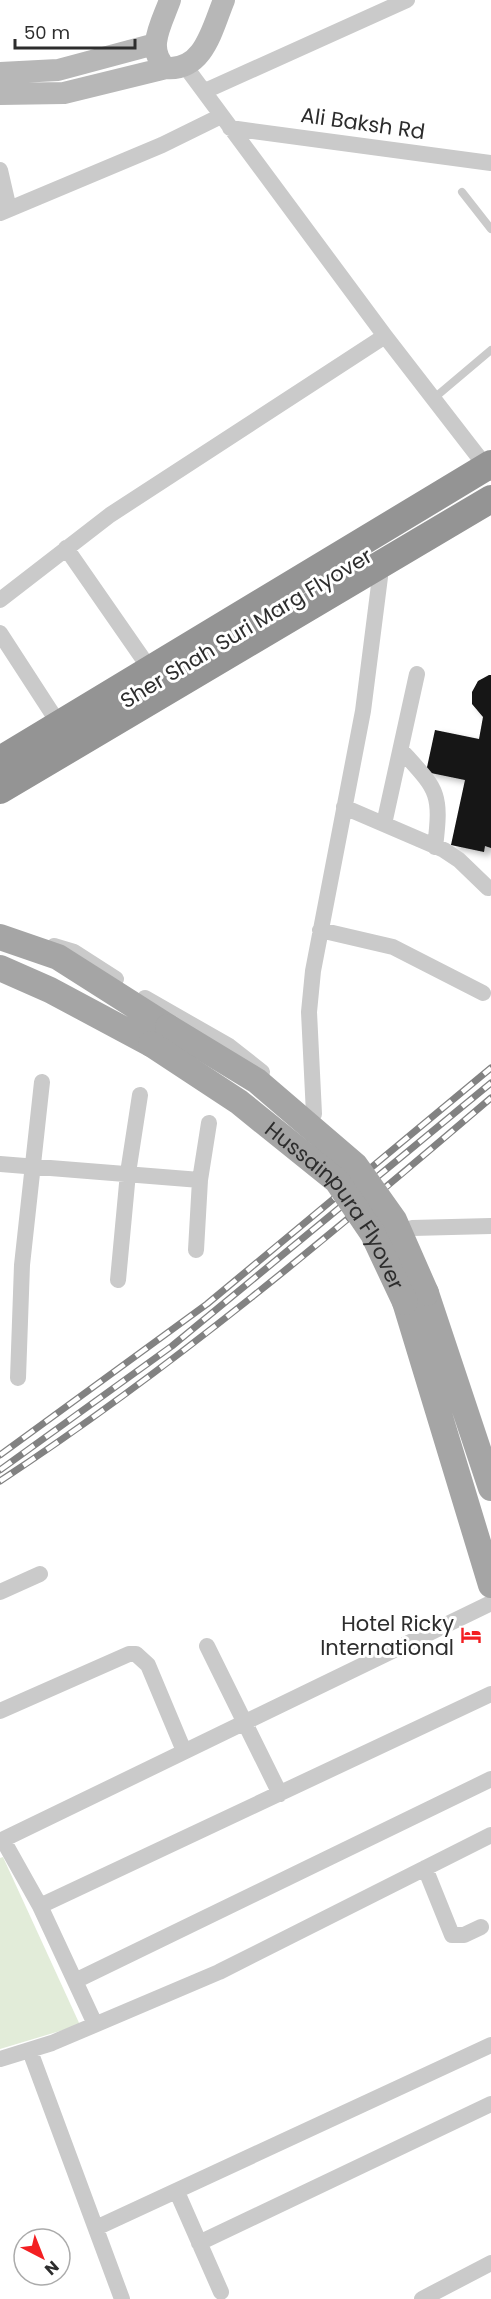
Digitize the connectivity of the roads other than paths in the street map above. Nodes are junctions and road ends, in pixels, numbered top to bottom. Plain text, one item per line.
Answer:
1 (170, 0) edge
2 (224, 0) edge
3 (407, 0) edge
4 (154, 44) junction
5 (175, 67) junction
6 (0, 81) edge
7 (205, 91) junction
8 (226, 122) junction
9 (491, 163) edge
10 (0, 170) edge
11 (462, 192) dead end
12 (5, 211) edge
13 (491, 229) edge
14 (385, 336) junction
15 (491, 350) edge
16 (434, 399) junction
17 (490, 471) edge
18 (491, 499) edge
19 (491, 511) edge
20 (66, 548) junction
21 (380, 577) junction
22 (0, 600) edge
23 (0, 633) edge
24 (150, 669) junction
25 (417, 674) dead end
26 (59, 724) junction
27 (400, 750) junction
28 (0, 760) edge
29 (0, 775) edge
30 (0, 790) edge
31 (0, 802) edge
32 (344, 807) junction
33 (384, 824) junction
34 (435, 847) junction
35 (488, 888) dead end
36 (0, 928) edge
37 (320, 930) junction
38 (0, 937) edge
39 (0, 968) edge
40 (483, 993) dead end
41 (160, 1035) junction
42 (42, 1082) dead end
43 (140, 1095) dead end
44 (209, 1124) dead end
45 (0, 1164) edge
46 (32, 1165) junction
47 (128, 1173) junction
48 (200, 1180) junction
49 (491, 1226) edge
50 (412, 1228) dead end
51 (196, 1250) dead end
52 (118, 1280) dead end
53 (18, 1378) dead end
54 (491, 1488) edge
55 (40, 1574) dead end
56 (491, 1585) edge
57 (0, 1592) edge
58 (491, 1603) edge
59 (207, 1646) dead end
60 (491, 1694) edge
61 (0, 1711) edge
62 (246, 1723) junction
63 (184, 1751) junction
64 (491, 1779) edge
65 (280, 1794) junction
66 (491, 1835) edge
67 (1, 1840) edge
68 (425, 1868) junction
69 (40, 1906) junction
70 (481, 1927) dead end
71 (75, 1981) junction
72 (95, 2024) junction
73 (491, 2045) edge
74 (30, 2051) junction
75 (0, 2059) edge
76 (491, 2104) edge
77 (177, 2192) junction
78 (96, 2228) junction
79 (199, 2243) junction
80 (491, 2263) edge
81 (221, 2292) dead end
82 (122, 2299) edge
83 (422, 2299) edge

1 - 4 main road
2 - 5 main road
3 - 7 street
4 - 5 main road
4 - 6 main road
5 - 6 main road
5 - 7 street
7 - 8 street
8 - 9 street, Ali Baksh Rd
8 - 12 street
8 - 14 street
10 - 12 street
11 - 13 lane
14 - 16 street
14 - 20 street
15 - 16 lane
16 - 17 street
17 - 24 highway
17 - 29 highway, Sher Shah Suri Marg Flyover
18 - 30 highway, Sher Shah Suri Marg Flyover
19 - 21 highway
20 - 22 street
20 - 24 street
21 - 31 highway
21 - 32 street
23 - 26 street
24 - 26 highway
25 - 27 street
26 - 28 highway
27 - 33 street
27 - 34 street
32 - 33 street
32 - 37 street
33 - 34 street
34 - 35 street
36 - 37 street
37 - 40 street
38 - 41 main road, Hussainpura Flyover
39 - 41 main road, Hussainpura Flyover
41 - 54 main road, Hussainpura Flyover, bridge
41 - 56 main road, Hussainpura Flyover, bridge
42 - 46 street
43 - 47 street
44 - 48 street
45 - 46 street
46 - 47 street
46 - 53 street
47 - 48 street
47 - 52 street
48 - 51 street
49 - 50 street
55 - 57 street
58 - 62 street
59 - 62 street
60 - 65 street
61 - 63 street
62 - 63 street
62 - 65 street
63 - 67 street
64 - 71 street
65 - 69 street
66 - 68 street
67 - 69 street
68 - 70 street
68 - 72 street
69 - 71 street
71 - 72 street
72 - 74 street
73 - 77 street
74 - 75 street
74 - 78 street
76 - 79 street
77 - 78 street
77 - 79 street
78 - 82 street
79 - 81 street
80 - 83 street

